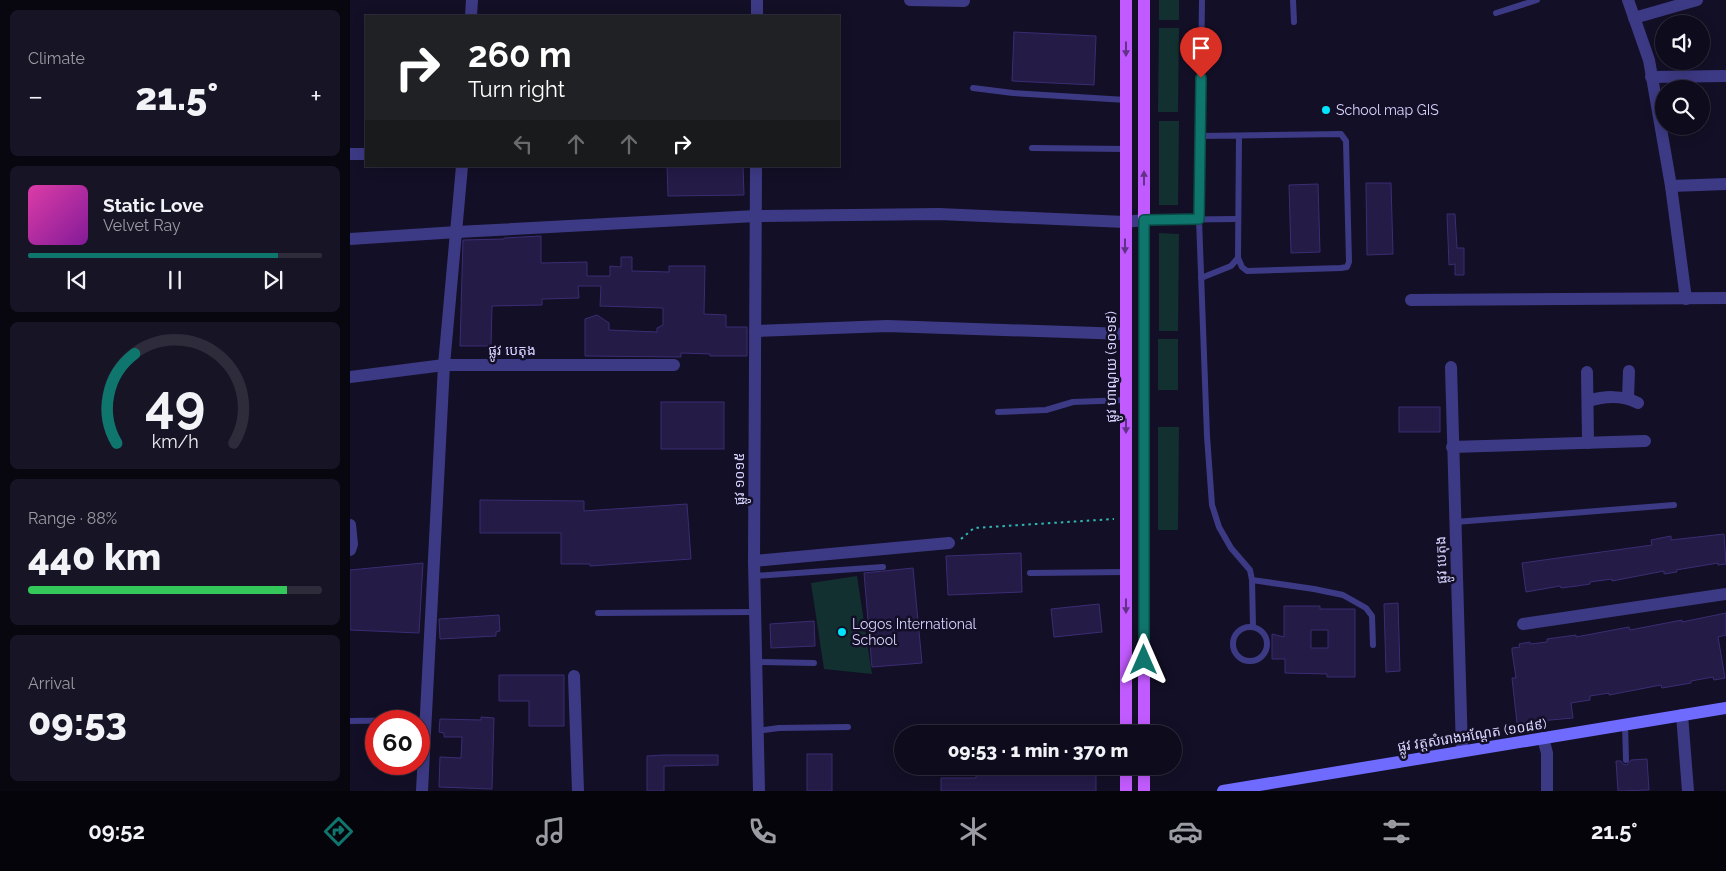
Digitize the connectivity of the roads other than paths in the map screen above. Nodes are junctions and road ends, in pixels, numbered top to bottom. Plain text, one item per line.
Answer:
1 (472, 0) edge
2 (757, 0) edge
3 (910, 0) edge
4 (1126, 0) edge
5 (1144, 0) edge
6 (1202, 0) edge
7 (1293, 0) edge
8 (1537, 0) edge
9 (1628, 0) edge
10 (1697, 0) edge
11 (964, 1) edge
12 (1496, 13) dead end
13 (471, 15) edge
14 (757, 15) edge
15 (1634, 18) junction
16 (1294, 22) dead end
17 (1726, 76) edge
18 (1651, 77) junction
19 (973, 88) dead end
20 (1126, 100) junction
21 (1200, 136) junction
22 (1239, 136) junction
23 (1032, 148) dead end
24 (1126, 149) junction
25 (350, 154) edge
26 (365, 154) edge
27 (462, 167) edge
28 (756, 167) edge
29 (1726, 184) edge
30 (1670, 186) junction
31 (756, 216) junction
32 (1199, 219) junction
33 (1238, 219) junction
34 (1144, 220) junction
35 (1125, 222) junction
36 (457, 232) junction
37 (350, 239) edge
38 (1238, 258) junction
39 (1201, 278) junction
40 (1726, 298) edge
41 (1686, 299) junction
42 (1411, 300) dead end
43 (755, 331) junction
44 (1126, 334) junction
45 (444, 366) junction
46 (674, 366) dead end
47 (1451, 367) dead end
48 (1629, 370) dead end
49 (1587, 372) dead end
50 (350, 377) edge
51 (1126, 400) junction
52 (1588, 402) junction
53 (998, 412) dead end
54 (1645, 441) dead end
55 (1588, 443) junction
56 (1452, 446) junction
57 (1674, 506) dead end
58 (1455, 522) junction
59 (350, 525) edge
60 (949, 543) road end
61 (350, 550) edge
62 (754, 561) junction
63 (883, 568) dead end
64 (1126, 572) junction
65 (1030, 573) dead end
66 (754, 576) junction
67 (1252, 580) junction
68 (1726, 594) edge
69 (755, 612) junction
70 (598, 613) dead end
71 (1523, 624) dead end
72 (1253, 626) junction
73 (1373, 645) dead end
74 (756, 662) junction
75 (814, 663) dead end
76 (574, 676) dead end
77 (1726, 708) edge
78 (427, 710) edge
79 (1682, 715) junction
80 (350, 721) edge
81 (365, 721) edge
82 (1624, 724) junction
83 (1126, 725) edge
84 (1144, 725) edge
85 (848, 727) dead end
86 (758, 731) junction
87 (1543, 738) junction
88 (1462, 751) junction
89 (1626, 760) dead end
90 (423, 775) edge
91 (1126, 775) edge
92 (1144, 775) edge
93 (422, 791) edge
94 (578, 791) edge
95 (759, 791) edge
96 (1126, 791) edge
97 (1144, 791) edge
98 (1223, 791) edge
99 (1547, 791) edge
100 (1688, 791) edge

1 - 13 street
2 - 14 street
3 - 11 street
4 -> 20 main road, ផ្លូវ ហាណូយ (១០១៩)
34 -> 5 main road
6 - 21 lane
7 - 16 lane
8 - 12 lane
9 - 15 street
10 - 15 street
15 - 18 street
17 - 18 street
18 - 30 street
19 - 20 lane
20 - 24 main road, ផ្លូវ ហាណូយ (១០១៩)
21 - 22 lane
21 - 32 lane
22 - 33 lane
22 - 38 lane
23 - 24 lane
24 - 35 main road, ផ្លូវ ហាណូយ (១០១៩)
25 - 26 street
27 - 36 street
28 - 31 street, ផ្លូវ ១០១៥
29 - 30 street
30 - 41 street
31 - 35 street
31 - 36 street
31 - 43 street, ផ្លូវ ១០១៥
32 - 33 lane
32 - 34 lane
32 - 39 lane
33 - 38 lane
34 - 35 street
34 - 84 main road
35 -> 44 main road, ផ្លូវ ហាណូយ (១០១៩)
36 - 37 street
36 - 45 street
38 - 39 lane
39 - 67 lane
40 - 41 street
41 - 42 street
43 - 44 street
43 - 62 street, ផ្លូវ ១០១៥
44 - 51 main road, ផ្លូវ ហាណូយ (១០១៩)
45 - 46 street, ផ្លូវ បេតុង
45 - 50 street, ផ្លូវ បេតុង
45 - 78 street
47 - 56 street, ផ្លូវ បេតុង
48 - 52 street
49 - 52 street
51 - 53 lane
51 -> 64 main road, ផ្លូវ ហាណូយ (១០១៩)
52 - 55 street
54 - 55 street
55 - 56 street
56 - 58 street, ផ្លូវ បេតុង
57 - 58 lane
58 - 88 street, ផ្លូវ បេតុង
59 - 61 street
60 - 62 street
62 - 66 street, ផ្លូវ ១០១៥
63 - 66 lane
64 - 65 lane
64 -> 83 main road, ផ្លូវ ហាណូយ (១០១៩)
66 - 69 street, ផ្លូវ ១០១៥
67 - 72 lane
67 - 73 lane
68 - 71 street
69 - 70 lane
69 - 74 street, ផ្លូវ ១០១៥
72 - 72 lane
74 - 75 lane
74 - 86 street, ផ្លូវ ១០១៥
76 - 94 street
77 - 79 main road, ផ្លូវ វត្តសំរោងអណ្ដែត (១០៨៩)
79 - 82 main road, ផ្លូវ វត្តសំរោងអណ្ដែត (១០៨៩)
79 - 100 street
80 - 81 lane
82 - 87 main road, ផ្លូវ វត្តសំរោងអណ្ដែត (១០៨៩)
82 - 89 lane
85 - 86 lane
86 - 95 street, ផ្លូវ ១០១៥
87 - 88 main road, ផ្លូវ វត្តសំរោងអណ្ដែត (១០៨៩)
87 - 99 street
88 - 98 main road, ផ្លូវ វត្តសំរោងអណ្ដែត (១០៨៩)
90 - 93 street
91 - 96 main road
92 - 97 main road

